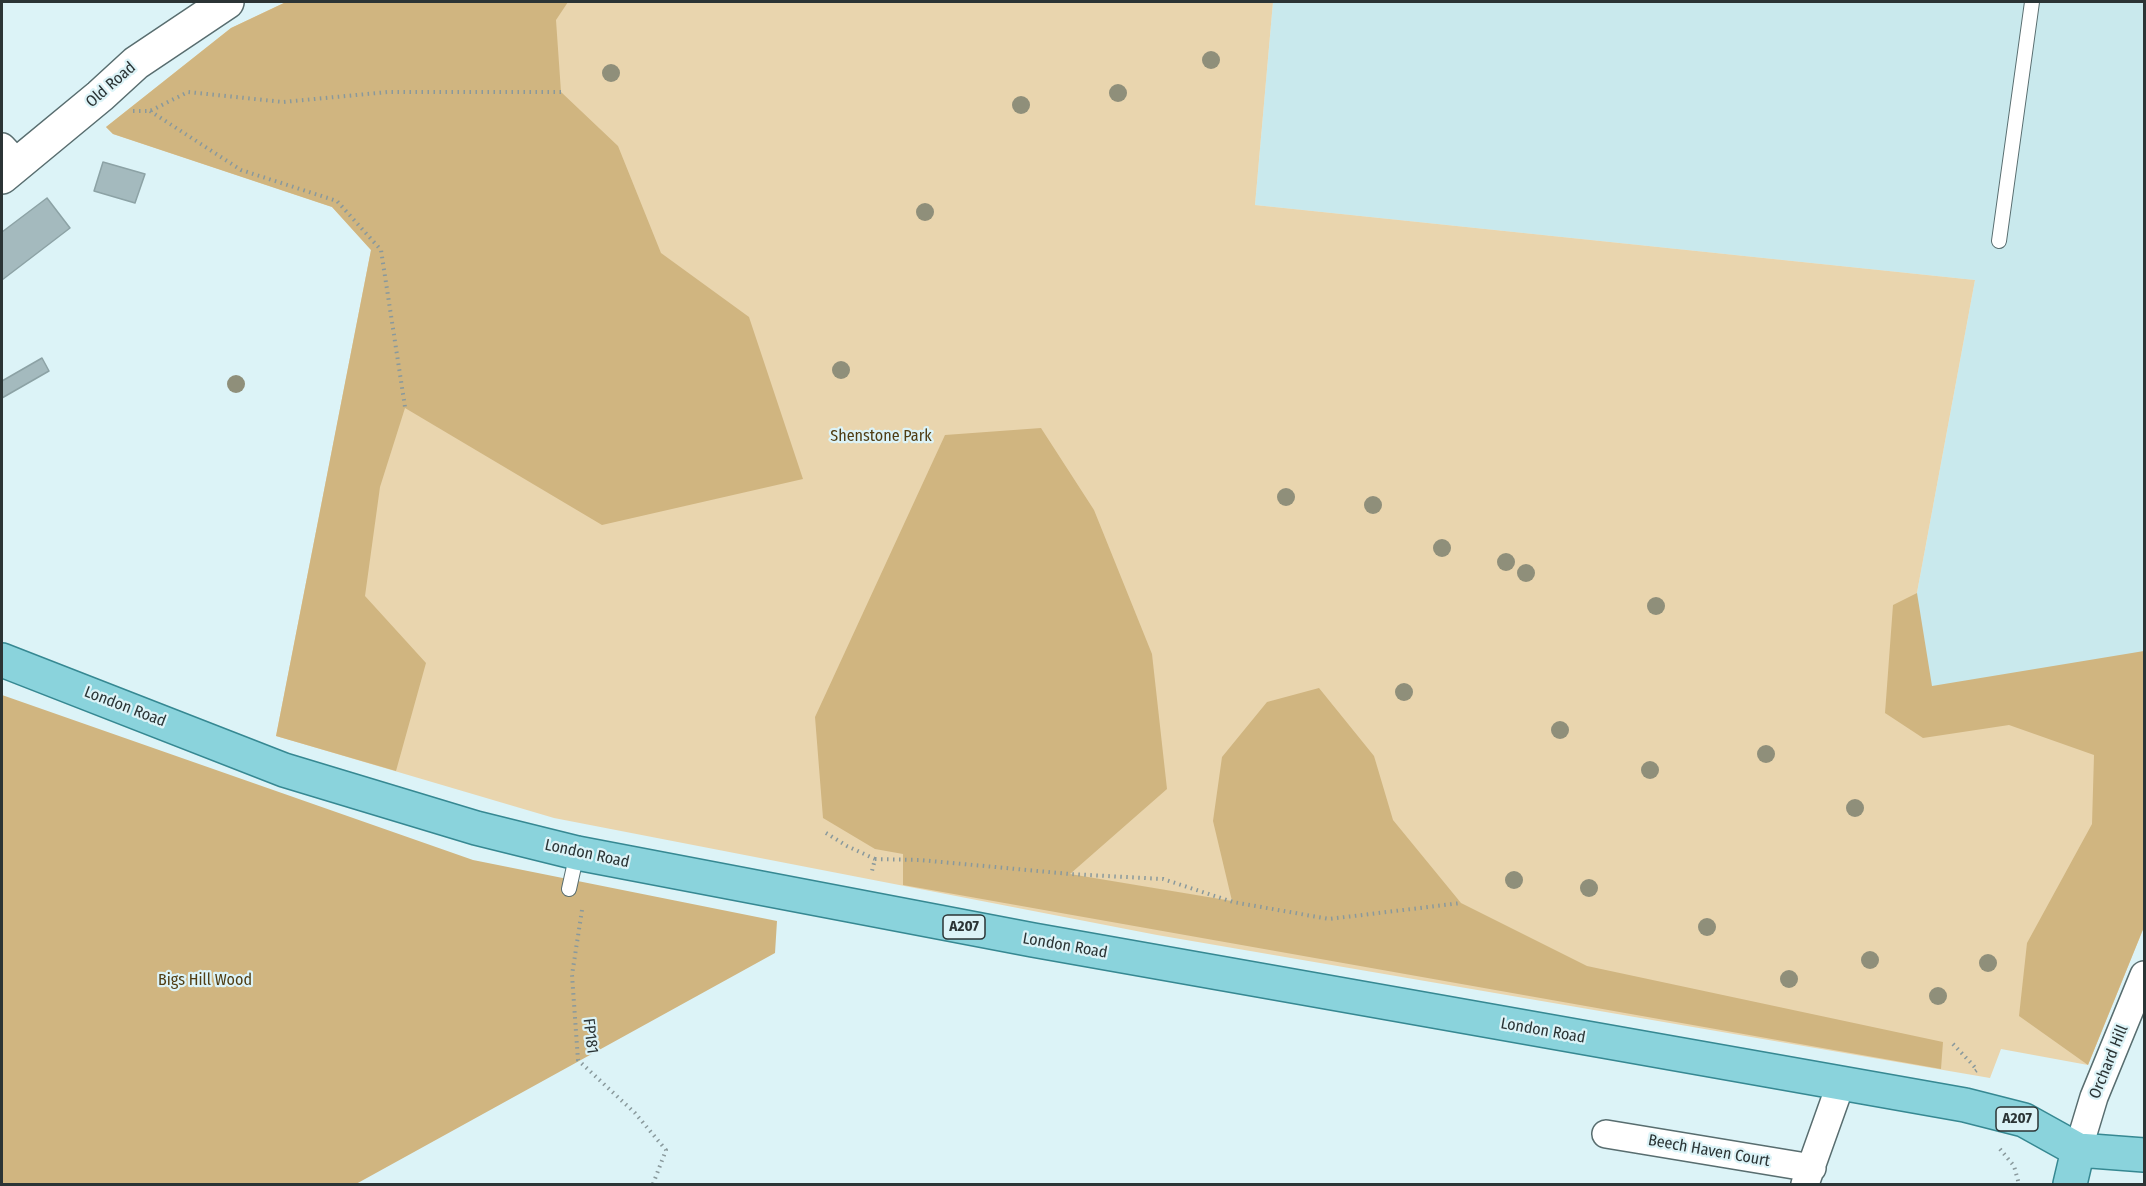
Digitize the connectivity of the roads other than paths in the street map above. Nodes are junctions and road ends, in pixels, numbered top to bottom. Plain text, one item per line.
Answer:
1 (227, 2) edge
2 (2032, 2) edge
3 (7, 163) edge
4 (1999, 241) dead end
5 (2, 660) edge
6 (584, 854) junction
7 (569, 889) dead end
8 (2145, 975) edge
9 (1840, 1083) junction
10 (1606, 1134) dead end
11 (2078, 1150) junction
12 (2145, 1155) edge
13 (1808, 1176) edge
14 (2070, 1185) edge

1 - 3 street, Old Road
2 - 4 lane
5 - 6 main road, London Road / A207
6 - 7 lane
6 - 9 main road, London Road / A207
8 - 11 street, Orchard Hill
9 - 11 main road, London Road / A207
9 - 13 street, Beech Haven Court
10 - 13 street, Beech Haven Court
11 - 12 main road, London Road / A207
11 - 14 main road

